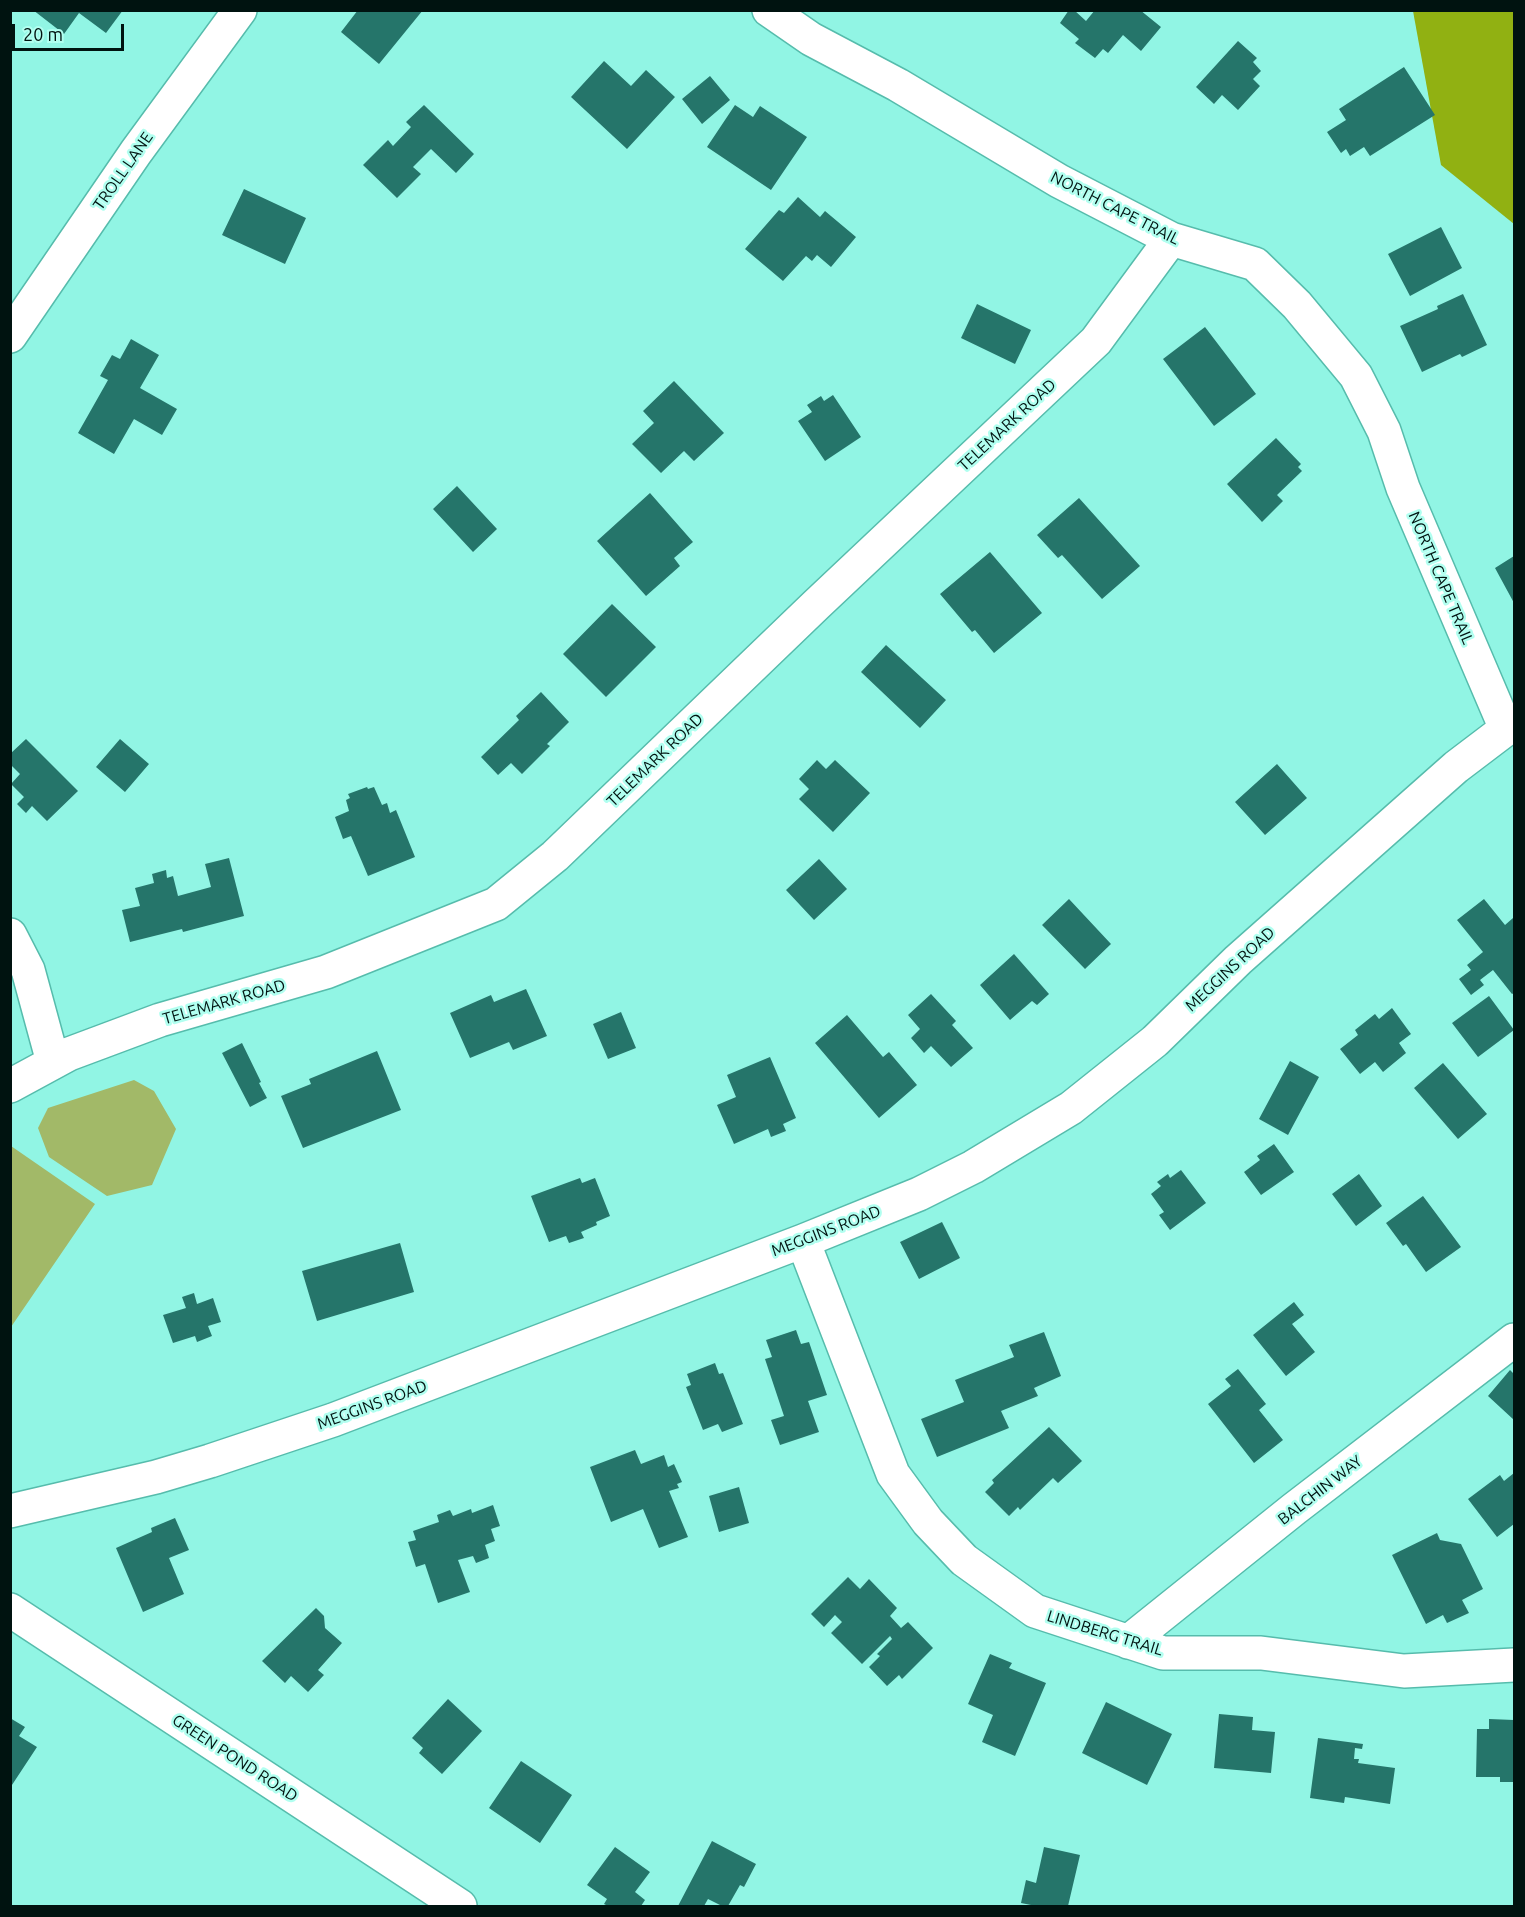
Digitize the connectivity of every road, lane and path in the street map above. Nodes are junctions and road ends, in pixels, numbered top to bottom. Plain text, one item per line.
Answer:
1 (240, 10) edge
2 (768, 10) edge
3 (1171, 239) junction
4 (10, 336) edge
5 (1510, 726) edge
6 (10, 935) edge
7 (53, 1062) junction
8 (10, 1086) edge
9 (803, 1241) junction
10 (1515, 1340) edge
11 (10, 1511) edge
12 (10, 1610) edge
13 (1128, 1642) junction
14 (1515, 1665) edge
15 (460, 1906) edge

1 - 4 street, TROLL LANE
2 - 3 street, NORTH CAPE TRAIL
3 - 5 street, NORTH CAPE TRAIL
3 - 7 street, TELEMARK ROAD
5 - 9 street, MEGGINS ROAD
6 - 7 street
7 - 8 street, TELEMARK ROAD
9 - 11 street, MEGGINS ROAD
9 - 13 street, LINDBERG TRAIL
10 - 13 street, BALCHIN WAY
12 - 15 street, GREEN POND ROAD
13 - 14 street, LINDBERG TRAIL

